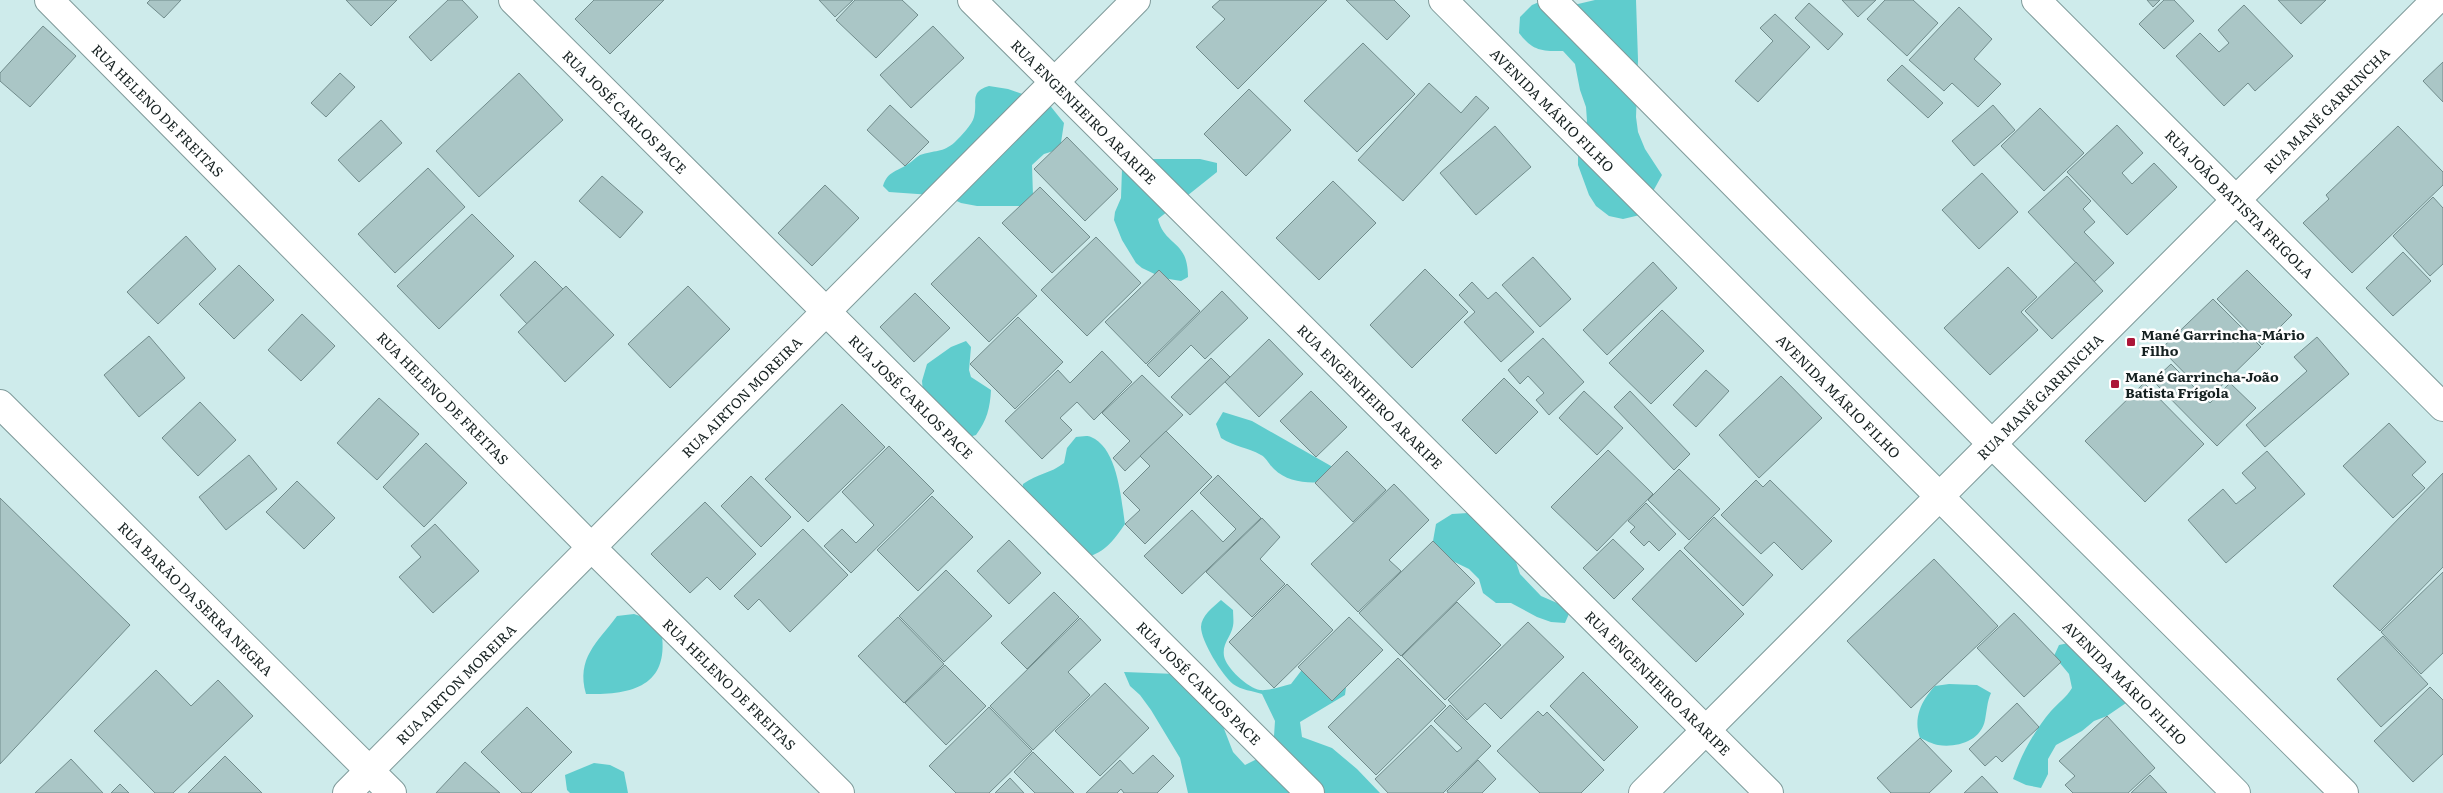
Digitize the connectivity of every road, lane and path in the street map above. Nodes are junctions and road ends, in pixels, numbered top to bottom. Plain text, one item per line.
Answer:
1 (49, 0) edge
2 (513, 0) edge
3 (972, 0) edge
4 (1136, 0) edge
5 (1442, 0) edge
6 (1552, 0) edge
7 (2036, 0) edge
8 (2436, 0) edge
9 (1054, 82) junction
10 (2236, 200) junction
11 (825, 312) junction
12 (0, 404) edge
13 (2443, 407) edge
14 (1992, 444) junction
15 (1939, 497) junction
16 (592, 547) junction
17 (1706, 730) junction
18 (369, 771) junction
19 (347, 793) edge
20 (392, 793) edge
21 (840, 793) edge
22 (1310, 793) edge
23 (1643, 793) edge
24 (1769, 793) edge
25 (2236, 793) edge
26 (2344, 793) edge

1 - 16 street, RUA HELENO DE FREITAS
2 - 11 street, RUA JOSÉ CARLOS PACE
3 - 9 street, RUA ENGENHEIRO ARARIPE
4 - 9 street, RUA AIRTON MOREIRA
5 - 15 street, AVENIDA MÁRIO FILHO
6 - 14 street
7 - 10 street, RUA JOÃO BATISTA FRIGOLA
8 - 10 street, RUA MANÉ GARRINCHA
9 - 11 street, RUA AIRTON MOREIRA
9 - 17 street, RUA ENGENHEIRO ARARIPE
10 - 13 street, RUA JOÃO BATISTA FRIGOLA
10 - 14 street, RUA MANÉ GARRINCHA
11 - 16 street, RUA AIRTON MOREIRA
11 - 22 street, RUA JOSÉ CARLOS PACE
12 - 18 street, RUA BARÃO DA SERRA NEGRA
14 - 15 street, RUA MANÉ GARRINCHA
14 - 26 street
15 - 17 street, RUA MANÉ GARRINCHA
15 - 25 street, AVENIDA MÁRIO FILHO
16 - 18 street, RUA AIRTON MOREIRA
16 - 21 street, RUA HELENO DE FREITAS
17 - 23 street, RUA MANÉ GARRINCHA
17 - 24 street, RUA ENGENHEIRO ARARIPE
18 - 19 street, RUA AIRTON MOREIRA
18 - 20 street, RUA BARÃO DA SERRA NEGRA

